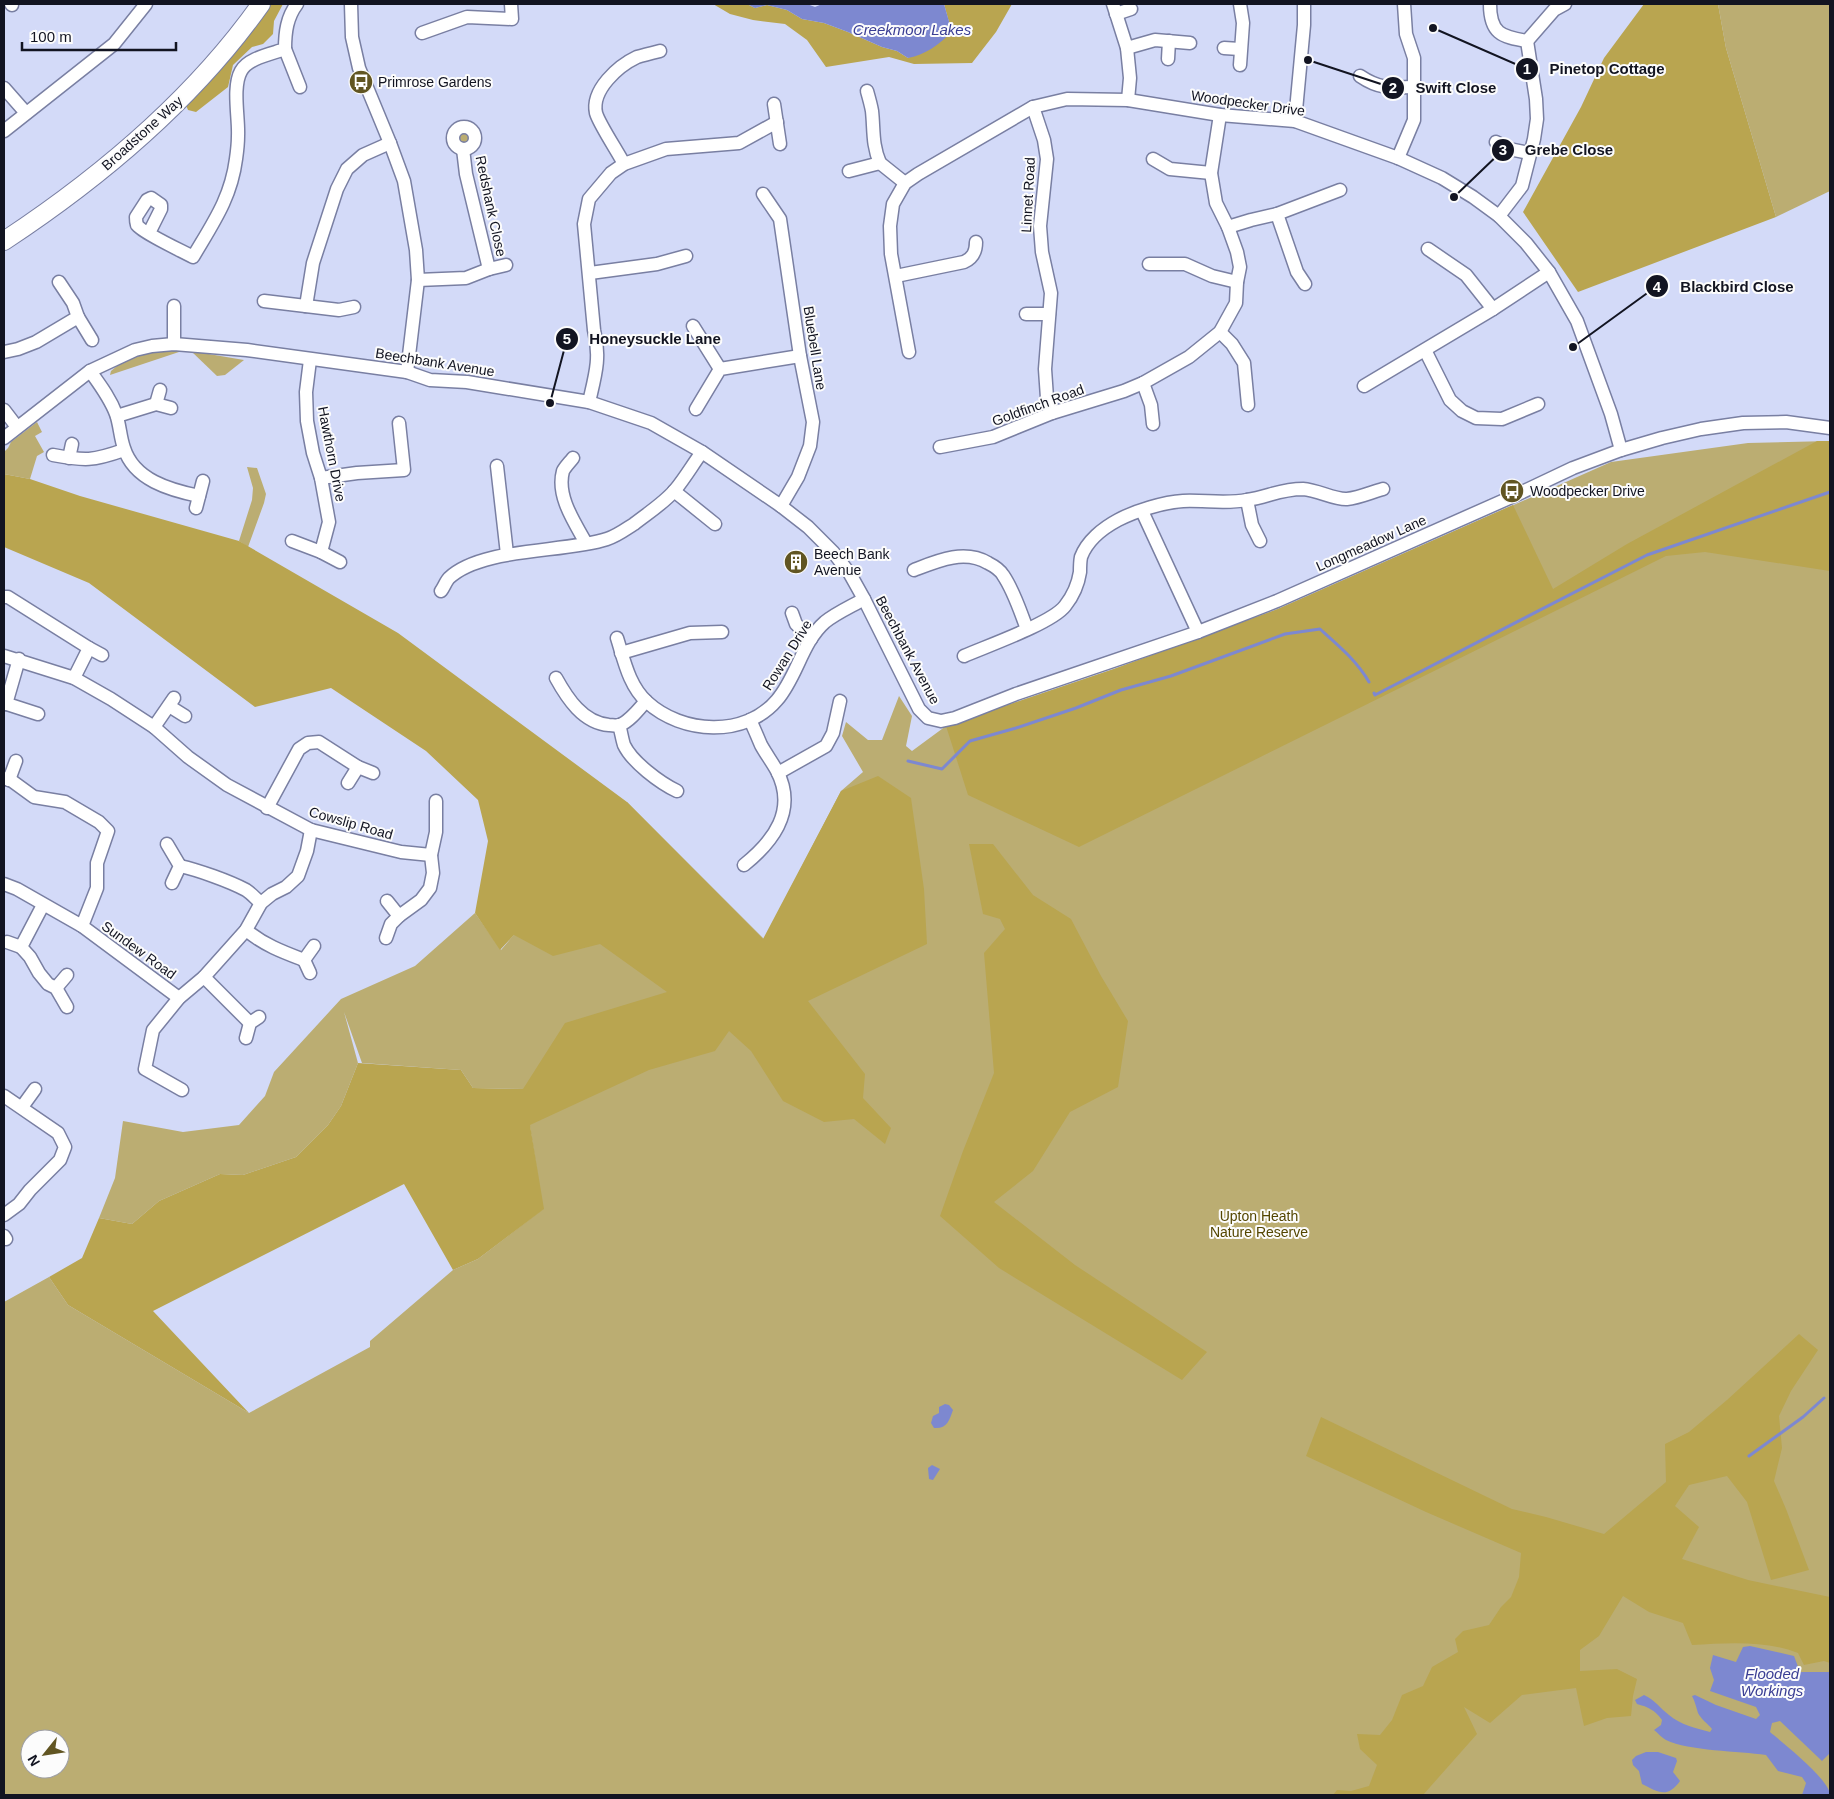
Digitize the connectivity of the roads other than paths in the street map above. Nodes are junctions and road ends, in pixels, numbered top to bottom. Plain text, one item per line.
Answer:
1 (146, 4) edge
2 (261, 4) edge
3 (297, 4) edge
4 (351, 4) edge
5 (511, 4) edge
6 (1240, 4) edge
7 (1304, 4) edge
8 (1404, 4) edge
9 (1490, 4) edge
10 (1559, 7) edge
11 (1114, 9) edge
12 (1131, 9) dead end
13 (422, 33) dead end
14 (1169, 41) junction
15 (1527, 41) junction
16 (1190, 42) dead end
17 (1127, 48) junction
18 (1224, 48) dead end
19 (284, 49) junction
20 (1240, 49) junction
21 (660, 52) dead end
22 (1168, 59) dead end
23 (1240, 65) dead end
24 (1360, 76) dead end
25 (300, 87) dead end
26 (1414, 87) junction
27 (4, 88) edge
28 (867, 92) dead end
29 (1128, 100) junction
30 (774, 104) dead end
31 (1033, 107) junction
32 (26, 114) junction
33 (1220, 115) junction
34 (1295, 121) junction
35 (777, 122) junction
36 (4, 130) edge
37 (1496, 142) dead end
38 (390, 143) junction
39 (780, 144) dead end
40 (463, 150) dead end
41 (1529, 153) junction
42 (1398, 158) junction
43 (1152, 159) dead end
44 (880, 163) junction
45 (624, 164) junction
46 (849, 171) dead end
47 (1211, 173) junction
48 (905, 183) junction
49 (1340, 190) dead end
50 (763, 194) dead end
51 (1277, 214) junction
52 (1499, 216) junction
53 (1228, 227) junction
54 (150, 233) dead end
55 (4, 241) edge
56 (976, 242) dead end
57 (1428, 248) dead end
58 (193, 256) junction
59 (686, 256) dead end
60 (1148, 264) dead end
61 (506, 265) dead end
62 (188, 269) dead end
63 (489, 269) junction
64 (1549, 272) junction
65 (590, 273) junction
66 (896, 276) junction
67 (418, 280) junction
68 (59, 282) dead end
69 (1236, 282) junction
70 (1305, 284) dead end
71 (264, 301) dead end
72 (174, 306) dead end
73 (306, 306) junction
74 (354, 307) dead end
75 (1493, 309) junction
76 (1026, 314) dead end
77 (1049, 314) junction
78 (78, 317) junction
79 (693, 326) dead end
80 (1220, 332) junction
81 (92, 340) dead end
82 (174, 344) junction
83 (1425, 350) junction
84 (4, 352) edge
85 (909, 352) dead end
86 (800, 356) junction
87 (310, 360) junction
88 (720, 369) junction
89 (90, 371) junction
90 (407, 372) junction
91 (1144, 382) junction
92 (1364, 386) dead end
93 (160, 390) dead end
94 (589, 402) junction
95 (156, 404) junction
96 (1538, 404) dead end
97 (1248, 405) dead end
98 (171, 408) dead end
99 (696, 409) dead end
100 (4, 410) edge
101 (1052, 413) junction
102 (117, 416) junction
103 (399, 423) dead end
104 (1153, 424) dead end
105 (17, 427) junction
106 (1830, 428) edge
107 (4, 438) edge
108 (72, 444) dead end
109 (940, 447) dead end
110 (124, 450) junction
111 (1621, 450) junction
112 (702, 452) junction
113 (53, 455) dead end
114 (70, 458) junction
115 (573, 458) dead end
116 (497, 466) dead end
117 (404, 470) junction
118 (418, 470) dead end
119 (321, 478) junction
120 (203, 481) dead end
121 (1383, 489) dead end
122 (674, 491) junction
123 (1247, 500) junction
124 (781, 506) junction
125 (1142, 511) junction
126 (715, 524) dead end
127 (292, 541) dead end
128 (1260, 541) dead end
129 (586, 543) junction
130 (321, 552) junction
131 (507, 554) junction
132 (340, 562) dead end
133 (914, 570) dead end
134 (441, 591) dead end
135 (4, 597) edge
136 (864, 599) junction
137 (792, 613) dead end
138 (1026, 629) junction
139 (722, 632) dead end
140 (1198, 632) junction
141 (617, 638) dead end
142 (812, 639) junction
143 (89, 648) junction
144 (621, 653) junction
145 (102, 654) dead end
146 (4, 656) edge
147 (964, 656) dead end
148 (19, 659) junction
149 (74, 678) junction
150 (556, 678) dead end
151 (840, 701) dead end
152 (646, 702) junction
153 (5, 704) edge
154 (38, 714) dead end
155 (185, 716) dead end
156 (928, 718) joint
157 (750, 720) junction
158 (619, 725) junction
159 (154, 727) junction
160 (16, 761) dead end
161 (358, 767) junction
162 (778, 773) junction
163 (373, 774) dead end
164 (6, 779) edge
165 (348, 783) dead end
166 (677, 792) dead end
167 (436, 801) dead end
168 (267, 808) junction
169 (312, 830) junction
170 (168, 844) dead end
171 (431, 855) junction
172 (744, 865) dead end
173 (180, 866) junction
174 (172, 883) dead end
175 (4, 884) edge
176 (387, 901) dead end
177 (261, 903) junction
178 (43, 905) junction
179 (399, 916) junction
180 (82, 926) junction
181 (246, 930) junction
182 (386, 938) dead end
183 (7, 942) dead end
184 (314, 946) dead end
185 (21, 947) junction
186 (304, 960) junction
187 (310, 974) dead end
188 (67, 975) dead end
189 (204, 977) junction
190 (56, 988) junction
191 (180, 998) junction
192 (66, 1008) dead end
193 (246, 1038) dead end
194 (35, 1088) dead end
195 (182, 1090) dead end
196 (4, 1096) edge
197 (22, 1107) junction
198 (4, 1215) edge

1 - 32 street
2 - 55 street, Broadstone Way
3 - 19 street
4 - 38 street
5 - 13 street
6 - 20 street
7 - 34 street
8 - 26 street
9 - 15 street
10 - 15 street
11 - 12 street
11 - 17 street
14 - 16 street
14 - 17 street
14 - 22 street
15 - 41 street
17 - 29 street
18 - 20 street
19 - 25 street
19 - 58 street
20 - 23 street
21 - 45 street
24 - 26 street
26 - 42 street
27 - 32 street
28 - 44 street
29 - 31 street, Woodpecker Drive
29 - 33 street, Woodpecker Drive
30 - 35 street
31 - 48 street, Woodpecker Drive
31 - 77 street, Linnet Road
32 - 36 street
33 - 34 street, Woodpecker Drive
33 - 47 street, Goldfinch Road
34 - 42 street, Woodpecker Drive
35 - 39 street
35 - 45 street
37 - 41 street
38 - 67 street
38 - 73 street
40 - 63 street, Redshank Close
41 - 52 street
42 - 52 street, Woodpecker Drive
43 - 47 street
44 - 46 street
44 - 48 street
45 - 65 street
47 - 53 street, Goldfinch Road
48 - 66 street, Woodpecker Drive
49 - 51 street
50 - 86 street, Bluebell Lane
51 - 53 street
51 - 70 street
52 - 64 street, Woodpecker Drive
53 - 69 street, Goldfinch Road
54 - 58 street
56 - 66 street
57 - 75 street
58 - 62 street
59 - 65 street
60 - 69 street
61 - 63 street, Redshank Close
63 - 67 street, Redshank Close
64 - 75 street
64 - 111 street, Woodpecker Drive
65 - 94 street
66 - 85 street, Woodpecker Drive
67 - 90 street
68 - 78 street
69 - 80 street, Goldfinch Road
71 - 73 street
72 - 82 street
73 - 74 street
75 - 83 street
76 - 77 street
77 - 101 street, Linnet Road
78 - 81 street
78 - 84 street
79 - 88 street
80 - 91 street, Goldfinch Road
80 - 97 street
82 - 87 street, Beechbank Avenue
82 - 89 street, Beechbank Avenue
83 - 92 street
83 - 96 street
86 - 88 street
86 - 124 street, Bluebell Lane
87 - 90 street, Beechbank Avenue
87 - 119 street, Hawthorn Drive
88 - 99 street
89 - 102 street
89 - 105 street, Beechbank Avenue
90 - 94 street, Beechbank Avenue
91 - 101 street, Goldfinch Road
91 - 104 street
93 - 95 street
94 - 112 street, Beechbank Avenue
95 - 98 street
95 - 102 street
100 - 105 street
101 - 109 street, Goldfinch Road
102 - 110 street
103 - 117 street
105 - 107 street, Beechbank Avenue
106 - 111 street, Longmeadow Lane
108 - 114 street
110 - 114 street
110 - 120 street
111 - 140 street, Longmeadow Lane
112 - 122 street
112 - 124 street, Beechbank Avenue
113 - 114 street
115 - 129 street
116 - 131 street
117 - 118 street
117 - 119 street
119 - 130 street, Hawthorn Drive
121 - 123 street
122 - 126 street
122 - 129 street
123 - 125 street
123 - 128 street
124 - 136 street, Beechbank Avenue
125 - 138 street
125 - 140 street
127 - 130 street
129 - 131 street
130 - 132 street
131 - 134 street
133 - 138 street
135 - 143 street
136 - 142 street, Rowan Drive
136 - 156 street, Beechbank Avenue
137 - 142 street
138 - 147 street
139 - 144 street
140 - 156 street, Longmeadow Lane
141 - 144 street, Rowan Drive
142 - 157 street, Rowan Drive
143 - 145 street
143 - 149 street
144 - 152 street, Rowan Drive
146 - 148 street, Cowslip Road
148 - 149 street, Cowslip Road
148 - 153 street
149 - 159 street, Cowslip Road
150 - 158 street
151 - 162 street
152 - 157 street, Rowan Drive
152 - 158 street
153 - 154 street
155 - 159 street
157 - 162 street
158 - 166 street
159 - 168 street, Cowslip Road
160 - 164 street, Sundew Road
161 - 163 street
161 - 165 street
161 - 168 street
162 - 172 street
164 - 180 street, Sundew Road
167 - 171 street
168 - 169 street, Cowslip Road
169 - 171 street, Cowslip Road
169 - 177 street
170 - 173 street
171 - 179 street
173 - 174 street
173 - 177 street
175 - 178 street, Sundew Road
176 - 179 street
177 - 181 street
178 - 180 street, Sundew Road
178 - 185 street
179 - 182 street
180 - 191 street, Sundew Road
181 - 186 street
181 - 189 street
183 - 185 street
184 - 186 street
185 - 190 street
186 - 187 street
188 - 190 street
189 - 191 street
189 - 193 street
190 - 192 street
191 - 195 street
194 - 197 street
196 - 197 street
197 - 198 street

